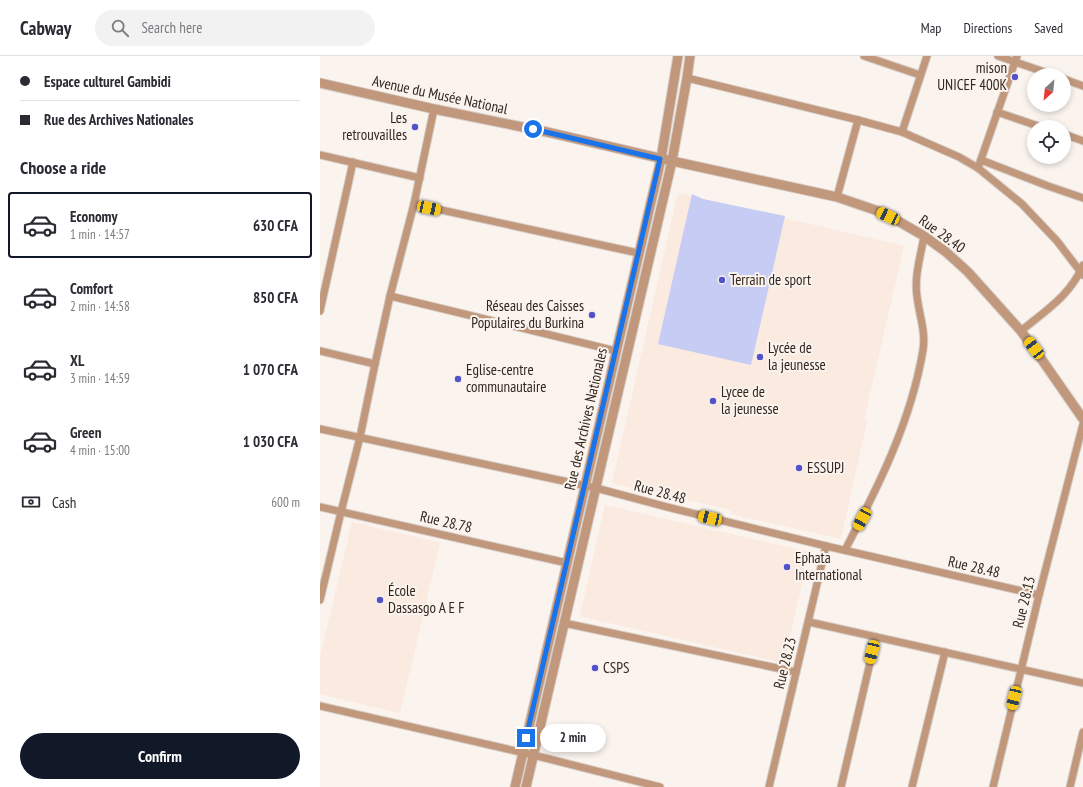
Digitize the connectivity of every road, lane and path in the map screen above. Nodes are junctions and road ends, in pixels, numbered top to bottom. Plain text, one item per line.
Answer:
1 (678, 56) edge
2 (690, 56) edge
3 (864, 56) edge
4 (927, 56) edge
5 (998, 56) edge
6 (1016, 59) edge
7 (1037, 68) edge
8 (920, 74) junction
9 (687, 78) junction
10 (1071, 82) edge
11 (320, 83) edge
12 (1083, 86) edge
13 (434, 109) junction
14 (997, 112) junction
15 (858, 120) junction
16 (1027, 122) edge
17 (902, 132) junction
18 (1071, 137) edge
19 (1083, 141) edge
20 (320, 155) edge
21 (660, 159) junction
22 (981, 160) junction
23 (672, 161) junction
24 (352, 162) junction
25 (978, 168) junction
26 (420, 178) junction
27 (837, 197) junction
28 (1083, 198) edge
29 (414, 204) junction
30 (924, 236) junction
31 (638, 254) junction
32 (1083, 265) edge
33 (1081, 274) edge
34 (390, 296) junction
35 (320, 310) edge
36 (1020, 331) junction
37 (616, 350) junction
38 (320, 351) edge
39 (375, 364) junction
40 (1083, 419) edge
41 (1083, 424) edge
42 (320, 429) edge
43 (360, 437) junction
44 (585, 486) junction
45 (596, 488) junction
46 (320, 507) edge
47 (341, 512) junction
48 (826, 546) junction
49 (845, 550) junction
50 (567, 563) junction
51 (1039, 594) junction
52 (320, 600) edge
53 (809, 622) junction
54 (564, 623) junction
55 (876, 637) junction
56 (945, 652) junction
57 (1021, 669) junction
58 (796, 672) junction
59 (1083, 683) edge
60 (320, 706) edge
61 (1083, 732) edge
62 (1081, 750) edge
63 (522, 753) junction
64 (533, 755) junction
65 (515, 787) edge
66 (526, 787) edge
67 (660, 787) edge
68 (769, 787) edge
69 (841, 787) edge
70 (912, 787) edge
71 (992, 787) edge
72 (1070, 787) edge

1 - 21 street, Rue des Archives Nationales
2 - 9 street, Rue des Archives Nationales
3 - 8 street
4 - 8 street
5 - 6 street
6 - 7 street
6 - 14 street
8 - 17 street
9 - 15 street
9 - 23 street, Rue des Archives Nationales
10 - 12 street
11 - 13 street, Avenue du Musée National
13 - 21 street, Avenue du Musée National
13 - 26 street
14 - 16 street
14 - 22 street
15 - 17 street
15 - 27 street
17 - 25 street
18 - 19 street
20 - 24 street
21 - 23 street, Avenue du Musée National
21 - 31 street, Rue des Archives Nationales
22 - 25 street
22 - 28 street
23 - 27 street, Rue 28.40
23 - 45 street, Rue des Archives Nationales
24 - 26 street
24 - 35 street
25 - 33 street
26 - 29 street
27 - 30 street, Rue 28.40
29 - 31 street
29 - 34 street
30 - 36 street, Rue 28.40
30 - 49 street
31 - 37 street, Rue des Archives Nationales
32 - 33 street
33 - 36 street
34 - 37 street
34 - 39 street
36 - 40 street, Rue 28.40
37 - 44 street, Rue des Archives Nationales
38 - 39 street
39 - 43 street
41 - 51 street, Rue 28.13
42 - 43 street, Rue 28.48
43 - 44 street, Rue 28.48
43 - 47 street
44 - 45 street, Rue 28.48
44 - 50 street, Rue des Archives Nationales
45 - 48 street, Rue 28.48
45 - 54 street, Rue des Archives Nationales
46 - 47 street, Rue 28.78
47 - 50 street, Rue 28.78
47 - 52 street
48 - 49 street, Rue 28.48
48 - 53 street, Rue 28.23
49 - 51 street, Rue 28.48
50 - 63 street, Rue des Archives Nationales
51 - 57 street, Rue 28.13
53 - 55 street
53 - 58 street, Rue 28.23
54 - 58 street
54 - 64 street, Rue des Archives Nationales
55 - 56 street
55 - 69 street
56 - 57 street
56 - 70 street
57 - 59 street
57 - 71 street, Rue 28.13
58 - 68 street, Rue 28.23
60 - 63 street
61 - 62 street
62 - 72 street
63 - 64 street
63 - 65 street, Rue des Archives Nationales
64 - 66 street, Rue des Archives Nationales
64 - 67 street

